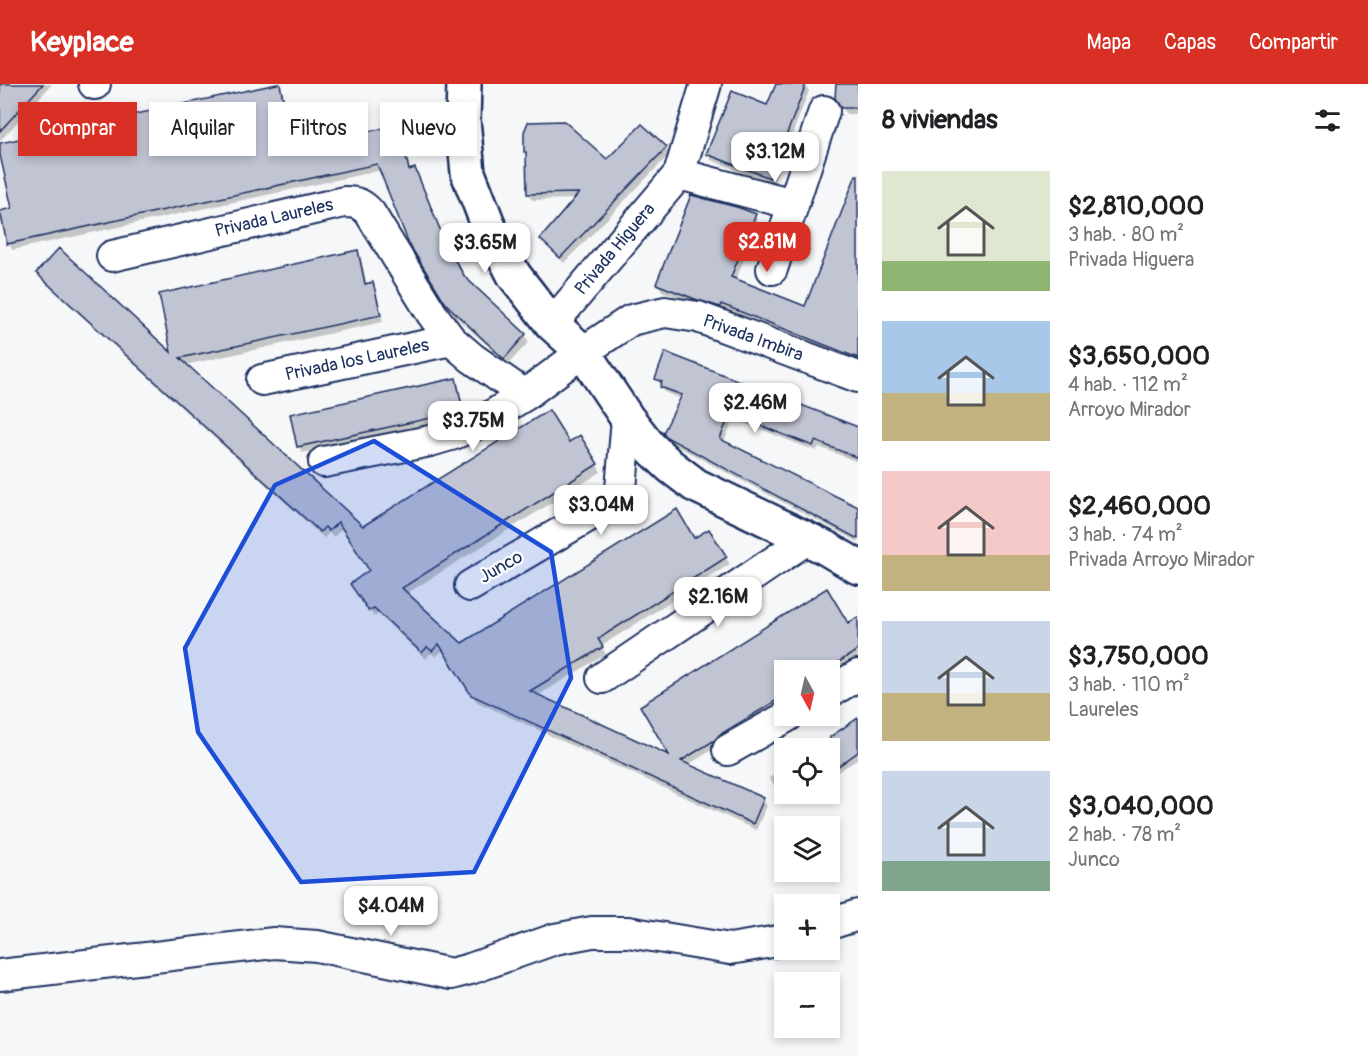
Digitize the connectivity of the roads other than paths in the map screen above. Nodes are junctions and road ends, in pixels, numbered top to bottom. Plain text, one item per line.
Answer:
1 (464, 84) edge
2 (706, 84) edge
3 (824, 111) dead end
4 (679, 174) junction
5 (794, 204) junction
6 (112, 256) dead end
7 (772, 269) dead end
8 (552, 324) junction
9 (452, 340) junction
10 (583, 352) junction
11 (858, 377) edge
12 (262, 380) dead end
13 (525, 396) junction
14 (627, 418) junction
15 (324, 462) dead end
16 (807, 539) junction
17 (858, 567) edge
18 (470, 586) dead end
19 (858, 675) edge
20 (602, 678) dead end
21 (840, 686) edge
22 (774, 724) edge
23 (728, 750) dead end
24 (858, 915) edge
25 (840, 921) edge
26 (774, 942) edge
27 (0, 975) edge

1 - 8 street
2 - 4 street, Privada Higuera
3 - 5 street
4 - 5 street
4 - 8 street, Privada Higuera
5 - 7 street
6 - 9 street, Privada Laureles
8 - 10 street
9 - 12 street, Privada los Laureles
9 - 13 street, Privada Laureles
10 - 11 street, Privada Imbira
10 - 13 street, Privada Imbira
10 - 14 street
13 - 15 street, Privada Imbira
14 - 16 street
14 - 18 street, Junco
16 - 17 street
16 - 20 street
19 - 21 street
22 - 23 street
24 - 25 street
26 - 27 street

